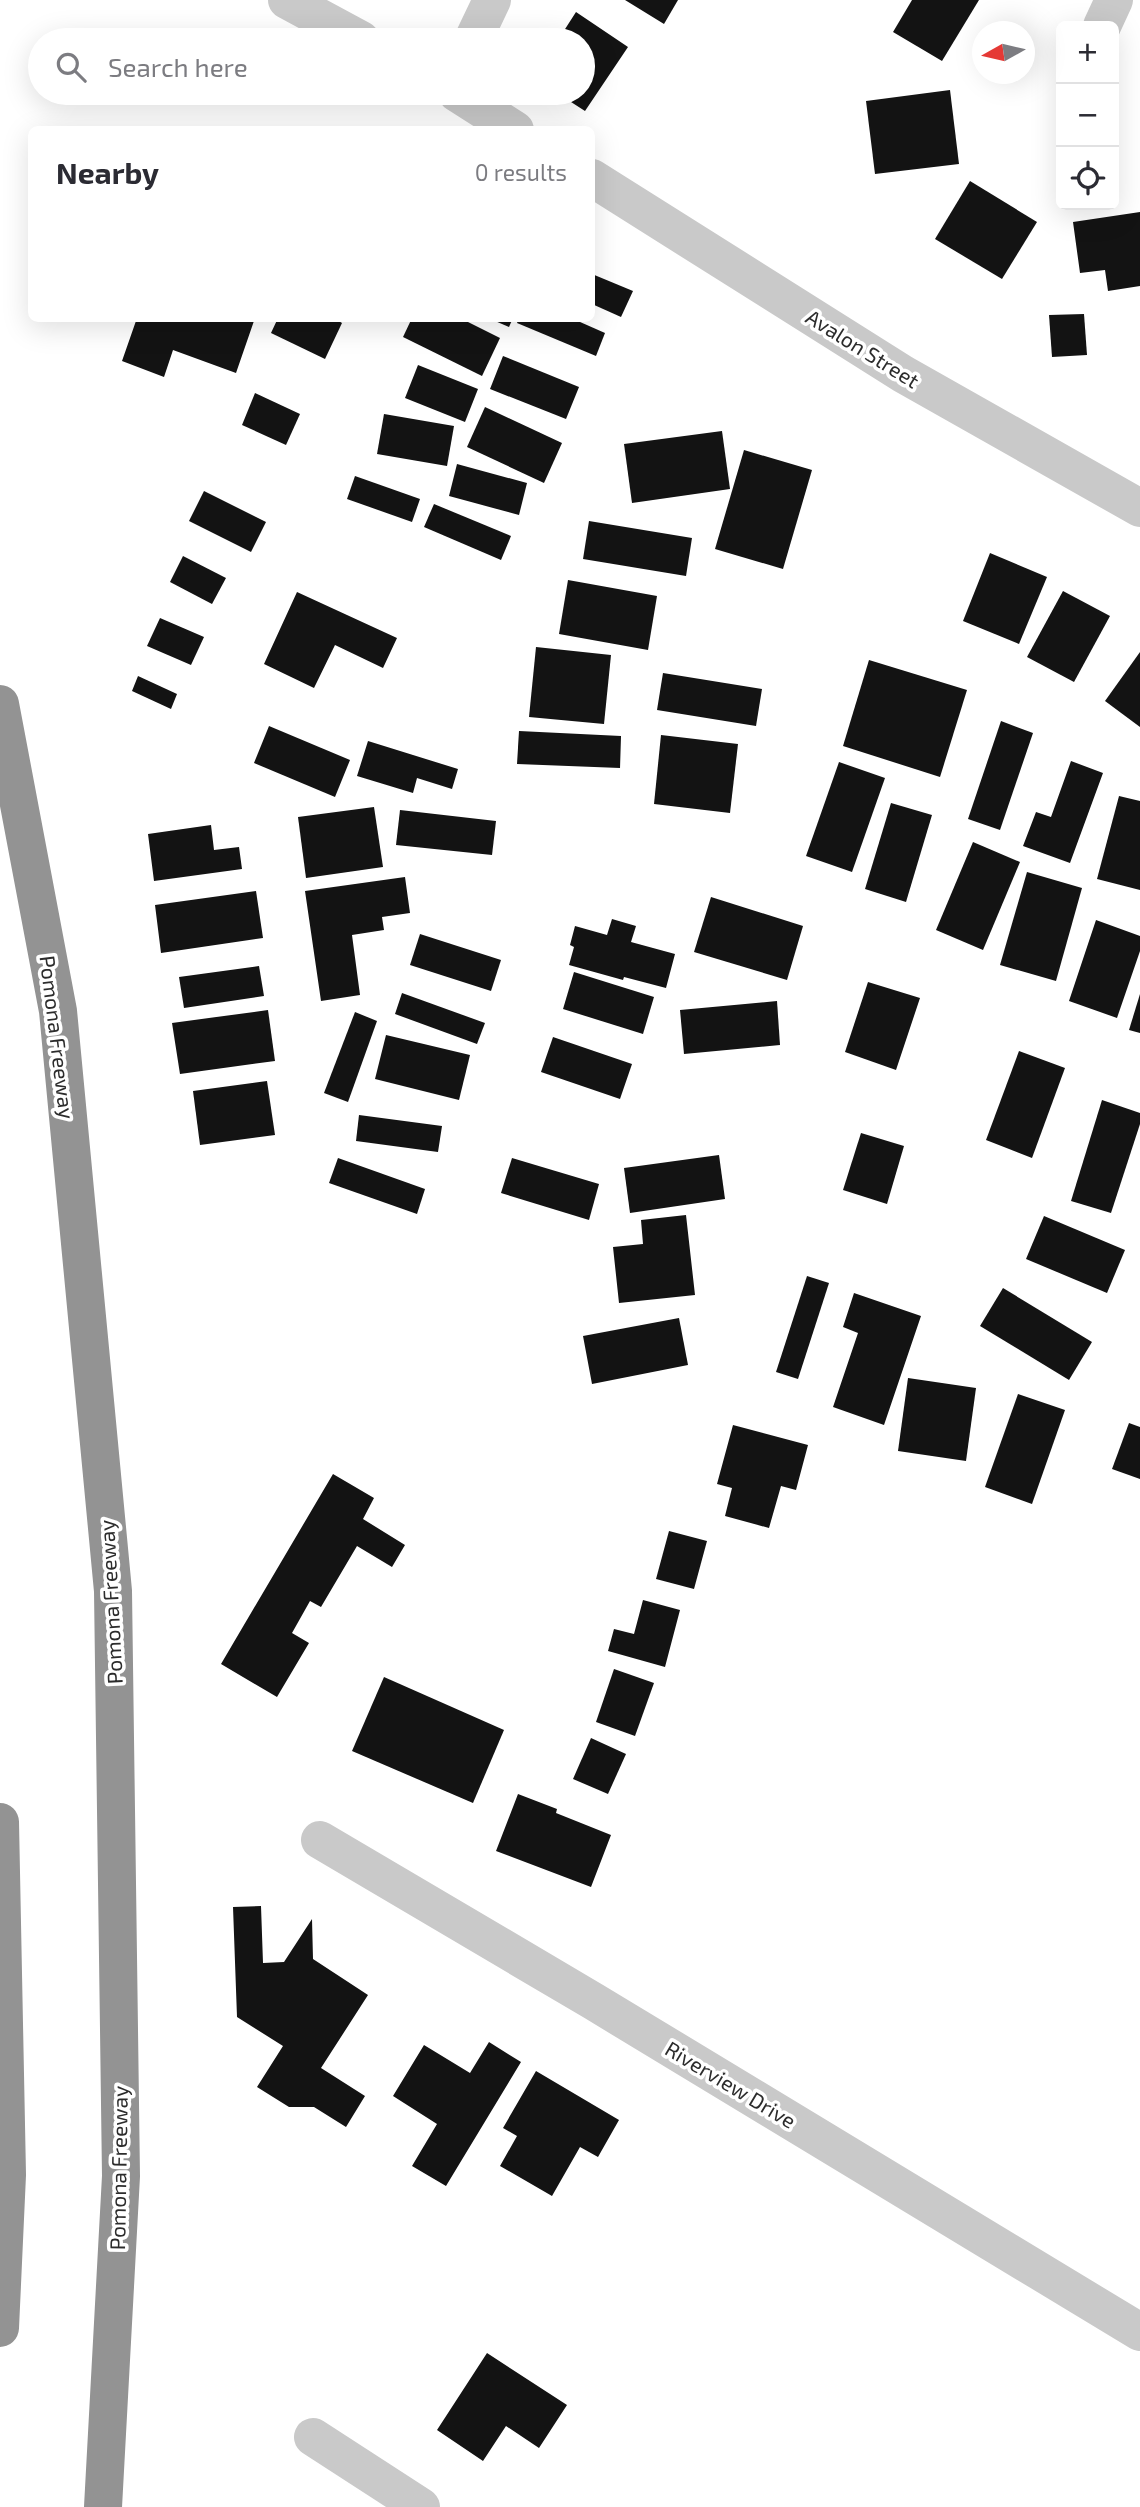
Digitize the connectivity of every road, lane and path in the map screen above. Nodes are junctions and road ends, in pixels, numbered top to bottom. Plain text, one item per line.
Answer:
1 (287, 0) edge
2 (492, 0) edge
3 (1114, 0) edge
4 (1104, 21) edge
5 (339, 28) edge
6 (479, 28) edge
7 (476, 105) edge
8 (509, 126) edge
9 (595, 180) edge
10 (1140, 508) edge
11 (0, 704) edge
12 (0, 1822) edge
13 (320, 1840) dead end
14 (0, 2328) edge
15 (1140, 2332) edge
16 (313, 2437) dead end
17 (103, 2507) edge
18 (421, 2507) edge

1 - 5 street
2 - 6 street
3 - 4 street
7 - 8 street
9 - 10 street, Avalon Street
11 - 17 highway, Pomona Freeway
12 - 14 highway
13 - 15 street, Riverview Drive
16 - 18 street

